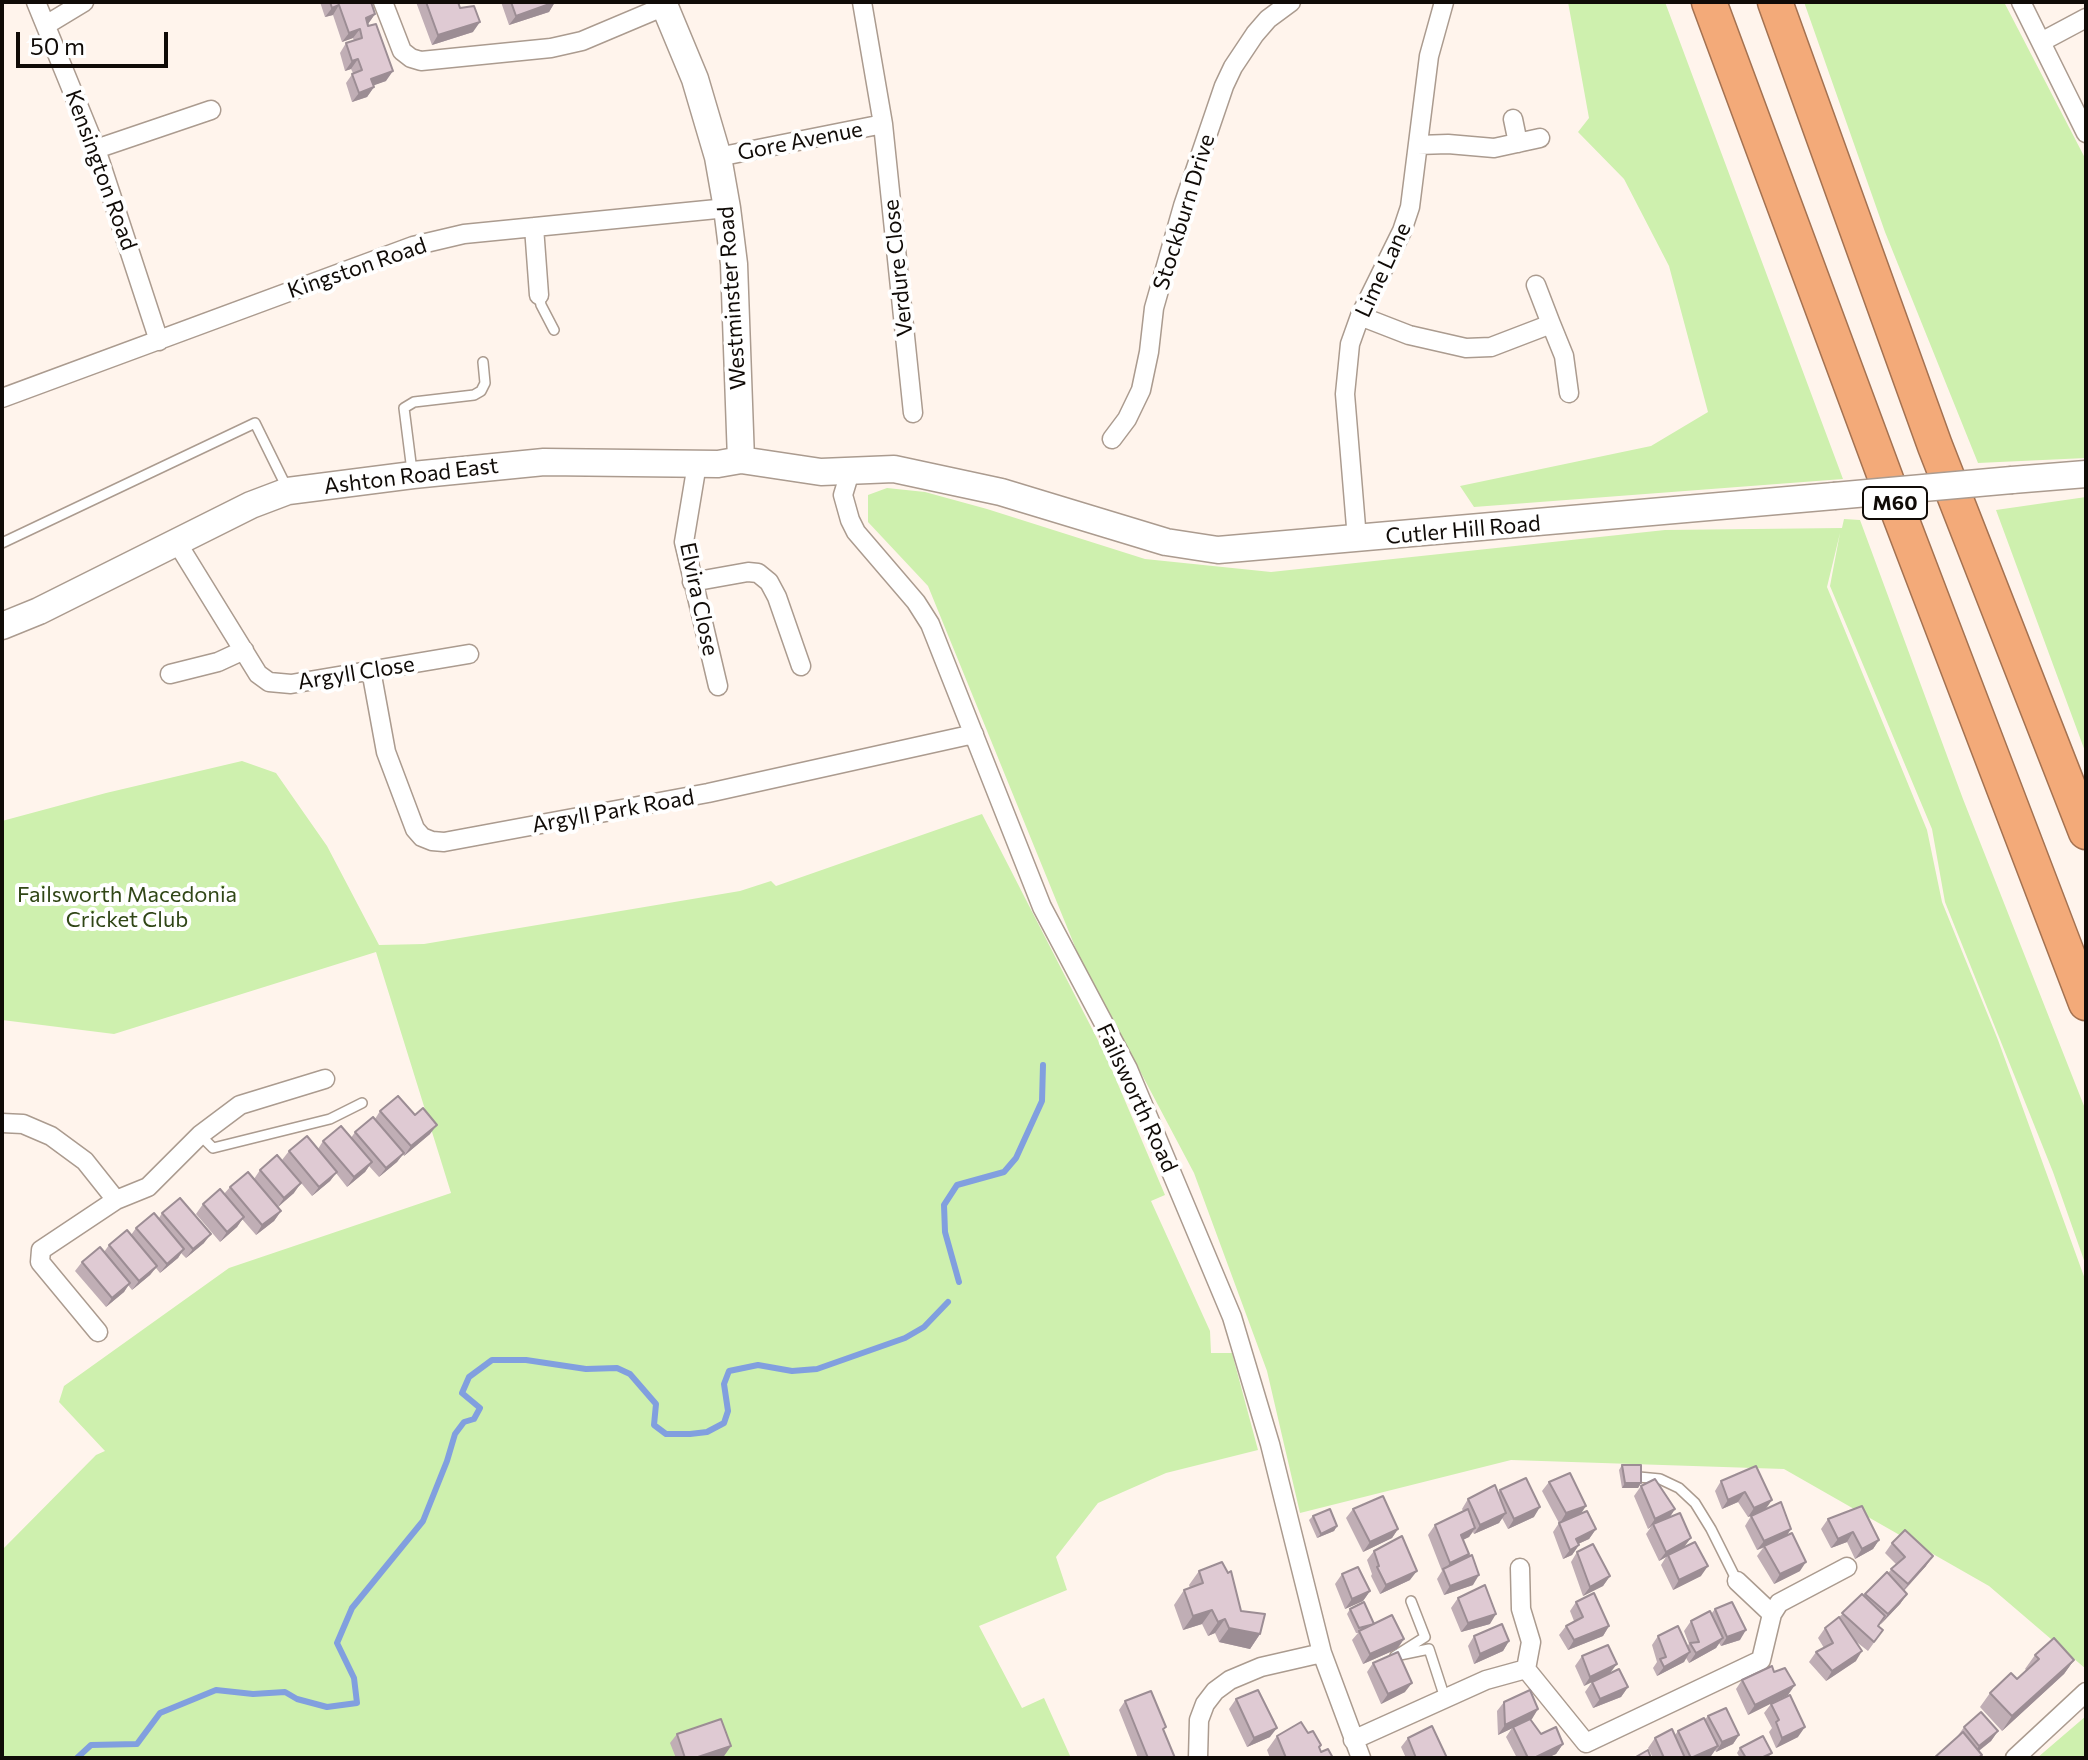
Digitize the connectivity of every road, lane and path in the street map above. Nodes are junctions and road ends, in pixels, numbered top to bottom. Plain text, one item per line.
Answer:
1 (36, 2) edge
2 (84, 2) edge
3 (383, 2) edge
4 (862, 2) edge
5 (1291, 2) edge
6 (1444, 2) edge
7 (1709, 2) edge
8 (1775, 2) edge
9 (2021, 2) edge
10 (664, 4) edge
11 (2086, 18) edge
12 (46, 25) junction
13 (2041, 42) junction
14 (211, 110) dead end
15 (1513, 119) dead end
16 (883, 124) junction
17 (2086, 133) edge
18 (1540, 138) dead end
19 (1518, 143) junction
20 (1418, 145) junction
21 (96, 149) junction
22 (718, 157) junction
23 (727, 208) junction
24 (534, 227) junction
25 (1536, 285) dead end
26 (539, 295) joint
27 (1360, 316) junction
28 (1551, 324) junction
29 (554, 330) dead end
30 (159, 341) junction
31 (483, 362) dead end
32 (1569, 393) dead end
33 (2, 398) edge
34 (913, 413) dead end
35 (1112, 439) dead end
36 (741, 460) junction
37 (697, 464) junction
38 (850, 472) junction
39 (2086, 474) edge
40 (413, 475) junction
41 (288, 491) junction
42 (1357, 539) junction
43 (176, 541) junction
44 (2, 543) edge
45 (692, 582) junction
46 (2, 626) edge
47 (244, 650) junction
48 (469, 654) dead end
49 (801, 666) dead end
50 (371, 670) junction
51 (170, 674) dead end
52 (718, 686) dead end
53 (974, 734) junction
54 (2086, 832) edge
55 (2086, 1003) edge
56 (325, 1079) dead end
57 (362, 1103) dead end
58 (2, 1123) edge
59 (200, 1135) junction
60 (116, 1200) junction
61 (98, 1332) dead end
62 (1639, 1477) edge
63 (1847, 1567) dead end
64 (1520, 1568) dead end
65 (1737, 1581) joint
66 (1411, 1601) dead end
67 (1772, 1614) junction
68 (1322, 1653) junction
69 (1526, 1669) junction
70 (2086, 1692) edge
71 (1445, 1698) junction
72 (1353, 1740) junction
73 (1198, 1758) edge
74 (1361, 1758) edge
75 (2015, 1758) edge

1 - 12 street, Kensington Road
2 - 12 street
3 - 10 street
4 - 16 street, Verdure Close
5 - 35 street, Stockburn Drive
6 - 20 street, Lime Lane
7 - 55 highway, M60
8 - 54 highway, M60
9 - 13 street
10 - 22 street, Westminster Road
11 - 13 street
12 - 21 street, Kensington Road
13 - 17 street
14 - 21 street
15 - 19 street
16 - 22 street, Gore Avenue
16 - 34 street, Verdure Close
18 - 19 street
19 - 20 street
20 - 27 street, Lime Lane
21 - 30 street, Kensington Road
22 - 23 street, Westminster Road
23 - 24 street, Kingston Road
23 - 36 street, Westminster Road
24 - 26 street
24 - 30 street, Kingston Road
25 - 28 street
26 - 29 lane
27 - 28 street
27 - 42 street, Lime Lane
28 - 32 street
30 - 33 street, Kingston Road
31 - 40 lane
36 - 37 street, Ashton Road East
36 - 38 street, Ashton Road East
37 - 40 street, Ashton Road East
37 - 45 street, Elvira Close
38 - 42 street, Cutler Hill Road
38 - 53 street, Failsworth Road
39 - 42 street, Cutler Hill Road, bridge
40 - 41 street, Ashton Road East
41 - 43 street, Ashton Road East
41 - 44 lane
43 - 46 street, Ashton Road East
43 - 47 street, Argyll Close
45 - 49 street
45 - 52 street, Elvira Close
47 - 50 street, Argyll Close
47 - 51 street
48 - 50 street, Argyll Close
50 - 53 street, Argyll Park Road
53 - 68 street, Failsworth Road
56 - 59 street
57 - 59 lane
58 - 60 street
59 - 60 street
60 - 61 street
62 - 65 lane
63 - 67 street
64 - 69 street
65 - 67 street
66 - 71 lane
67 - 69 street
68 - 72 street, Failsworth Road
68 - 73 street
69 - 71 street
70 - 75 street
71 - 72 street
72 - 74 street, Failsworth Road

